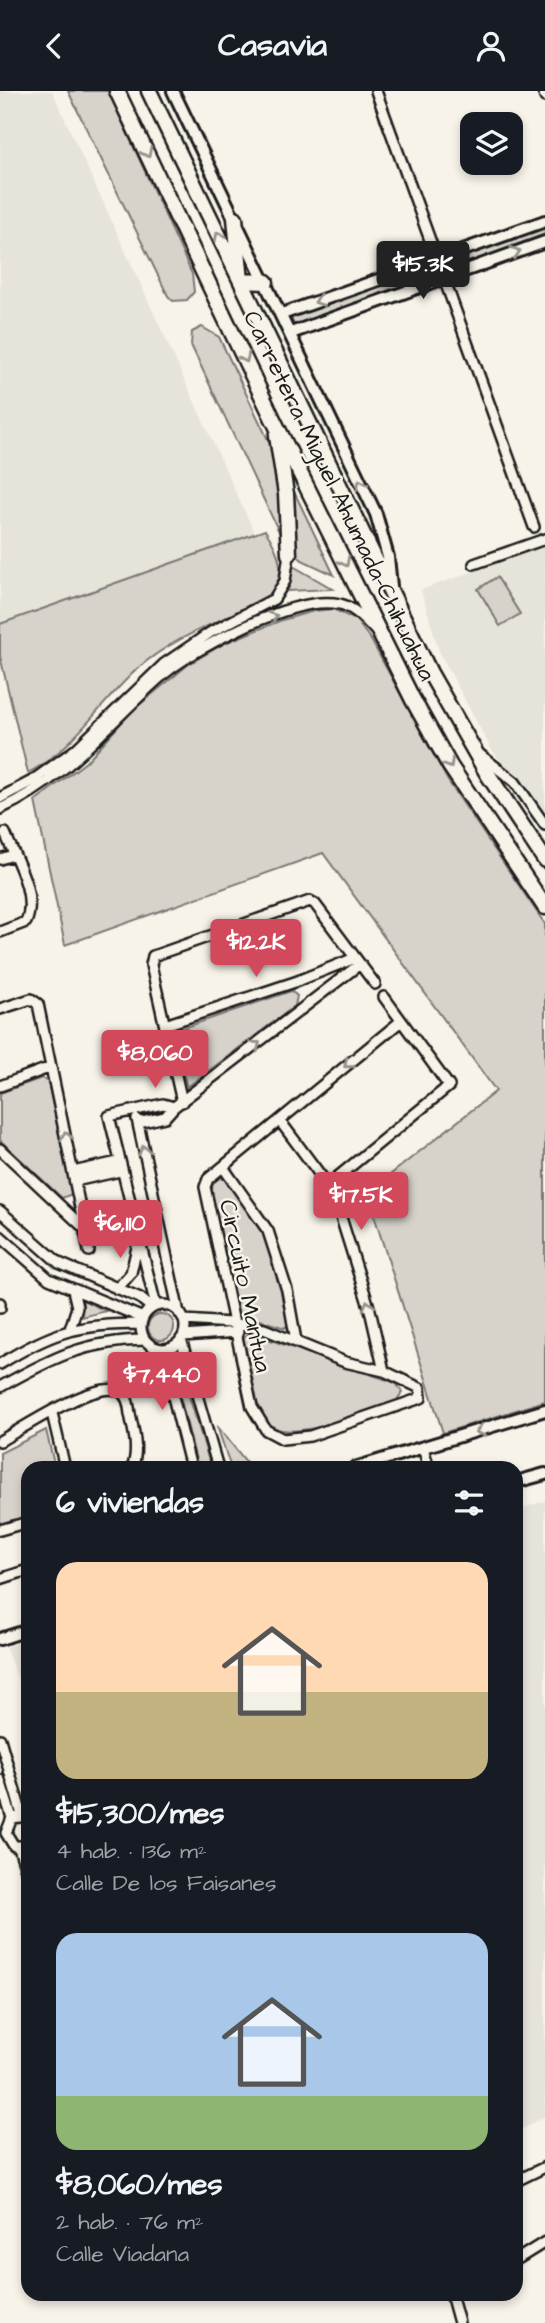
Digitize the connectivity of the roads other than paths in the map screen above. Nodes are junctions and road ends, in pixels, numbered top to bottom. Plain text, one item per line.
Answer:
1 (117, 91) edge
2 (149, 91) edge
3 (173, 91) edge
4 (376, 91) edge
5 (543, 91) edge
6 (545, 97) edge
7 (235, 218) junction
8 (545, 221) edge
9 (545, 242) edge
10 (436, 259) junction
11 (442, 277) junction
12 (241, 281) junction
13 (266, 282) junction
14 (282, 314) junction
15 (291, 333) junction
16 (274, 421) junction
17 (534, 527) dead end
18 (545, 539) edge
19 (289, 554) joint
20 (474, 564) dead end
21 (391, 596) junction
22 (382, 637) junction
23 (472, 748) junction
24 (1, 802) edge
25 (545, 825) edge
26 (5, 833) dead end
27 (13, 855) junction
28 (0, 859) edge
29 (545, 860) edge
30 (545, 907) edge
31 (0, 932) edge
32 (357, 961) junction
33 (375, 984) dead end
34 (384, 997) dead end
35 (0, 1009) edge
36 (401, 1021) junction
37 (165, 1025) junction
38 (51, 1067) junction
39 (0, 1086) edge
40 (178, 1105) junction
41 (135, 1110) junction
42 (280, 1121) junction
43 (138, 1123) junction
44 (0, 1149) edge
45 (119, 1166) junction
46 (223, 1167) junction
47 (74, 1176) junction
48 (329, 1184) junction
49 (0, 1211) edge
50 (83, 1227) junction
51 (0, 1236) edge
52 (138, 1238) junction
53 (89, 1251) dead end
54 (117, 1289) junction
55 (73, 1290) junction
56 (154, 1307) junction
57 (181, 1316) junction
58 (142, 1321) junction
59 (231, 1323) junction
60 (246, 1327) junction
61 (70, 1329) junction
62 (234, 1334) junction
63 (182, 1337) junction
64 (145, 1340) junction
65 (296, 1341) junction
66 (161, 1349) junction
67 (0, 1364) edge
68 (384, 1371) junction
69 (0, 1387) edge
70 (545, 1410) edge
71 (52, 1413) junction
72 (0, 1441) edge
73 (423, 1448) junction
74 (63, 1461) edge
75 (132, 1461) edge
76 (189, 1461) edge
77 (216, 1461) edge
78 (379, 1461) edge
79 (427, 1461) edge
80 (545, 1474) edge
81 (523, 1480) edge
82 (21, 1524) edge
83 (0, 1529) edge
84 (21, 1572) edge
85 (0, 1579) edge
86 (21, 1632) edge
87 (0, 1639) edge
88 (0, 1739) edge
89 (0, 1780) edge
90 (21, 1817) edge
91 (21, 1845) edge
92 (545, 2167) edge
93 (523, 2178) edge
94 (545, 2242) edge
95 (523, 2256) edge
96 (455, 2301) edge
97 (459, 2323) edge

1 -> 16 main road, Carretera Miguel Ahumada-Chihuahua
12 -> 2 main road
3 - 7 street
4 - 10 street
5 - 6 street
7 - 12 main road
7 - 13 street
8 - 10 street
11 -> 9 street
10 - 11 street
10 -> 14 street
11 - 15 street
11 - 17 street
12 - 13 main road
12 - 21 main road
13 - 14 street
14 - 15 street
21 -> 15 street
16 - 19 main road
16 -> 22 main road, Carretera Miguel Ahumada-Chihuahua
18 - 20 street
19 - 24 street
21 - 23 main road
24 -> 22 street
22 -> 30 main road, Carretera Miguel Ahumada-Chihuahua
23 - 25 street
23 - 29 main road
26 - 27 street
27 - 28 street
27 - 31 street
32 - 33 street
32 - 37 street
32 - 37 street
40 -> 32 street
34 - 36 street
35 - 38 street
36 -> 42 street, Circuito Mantua
36 - 48 street
37 - 40 street
38 - 39 street
47 -> 38 street
40 - 41 street
40 - 43 street
41 - 43 street
41 - 45 street
42 - 46 street, Circuito Mantua
42 - 48 street
57 -> 43 street
44 - 50 street
45 - 47 street
45 - 52 street
46 - 59 street, Circuito Mantua
46 - 65 street
47 - 50 street
68 -> 48 street
49 - 54 street
50 - 53 street
51 - 55 street
52 - 54 street
52 - 56 street
54 - 56 street
55 - 58 street
55 - 61 street
56 - 57 street
56 - 58 street
57 - 59 street
57 - 63 street
58 - 61 street
58 - 64 street
59 - 60 street
59 - 62 street, Circuito Mantua
60 - 62 street
60 - 65 street
61 - 67 street
62 - 63 street
62 - 68 street, Circuito Mantua
63 - 66 street
63 - 77 street
64 - 66 street
64 - 69 street
65 - 68 street
66 - 76 street
70 -> 73 street
71 - 72 street
71 - 74 street
71 - 75 street
73 - 78 street
73 - 79 street
80 - 81 street
82 - 83 street
84 - 85 street
86 - 87 street
88 - 90 street
89 - 90 street
90 - 91 street
92 - 93 street
94 - 95 street
96 - 97 street

